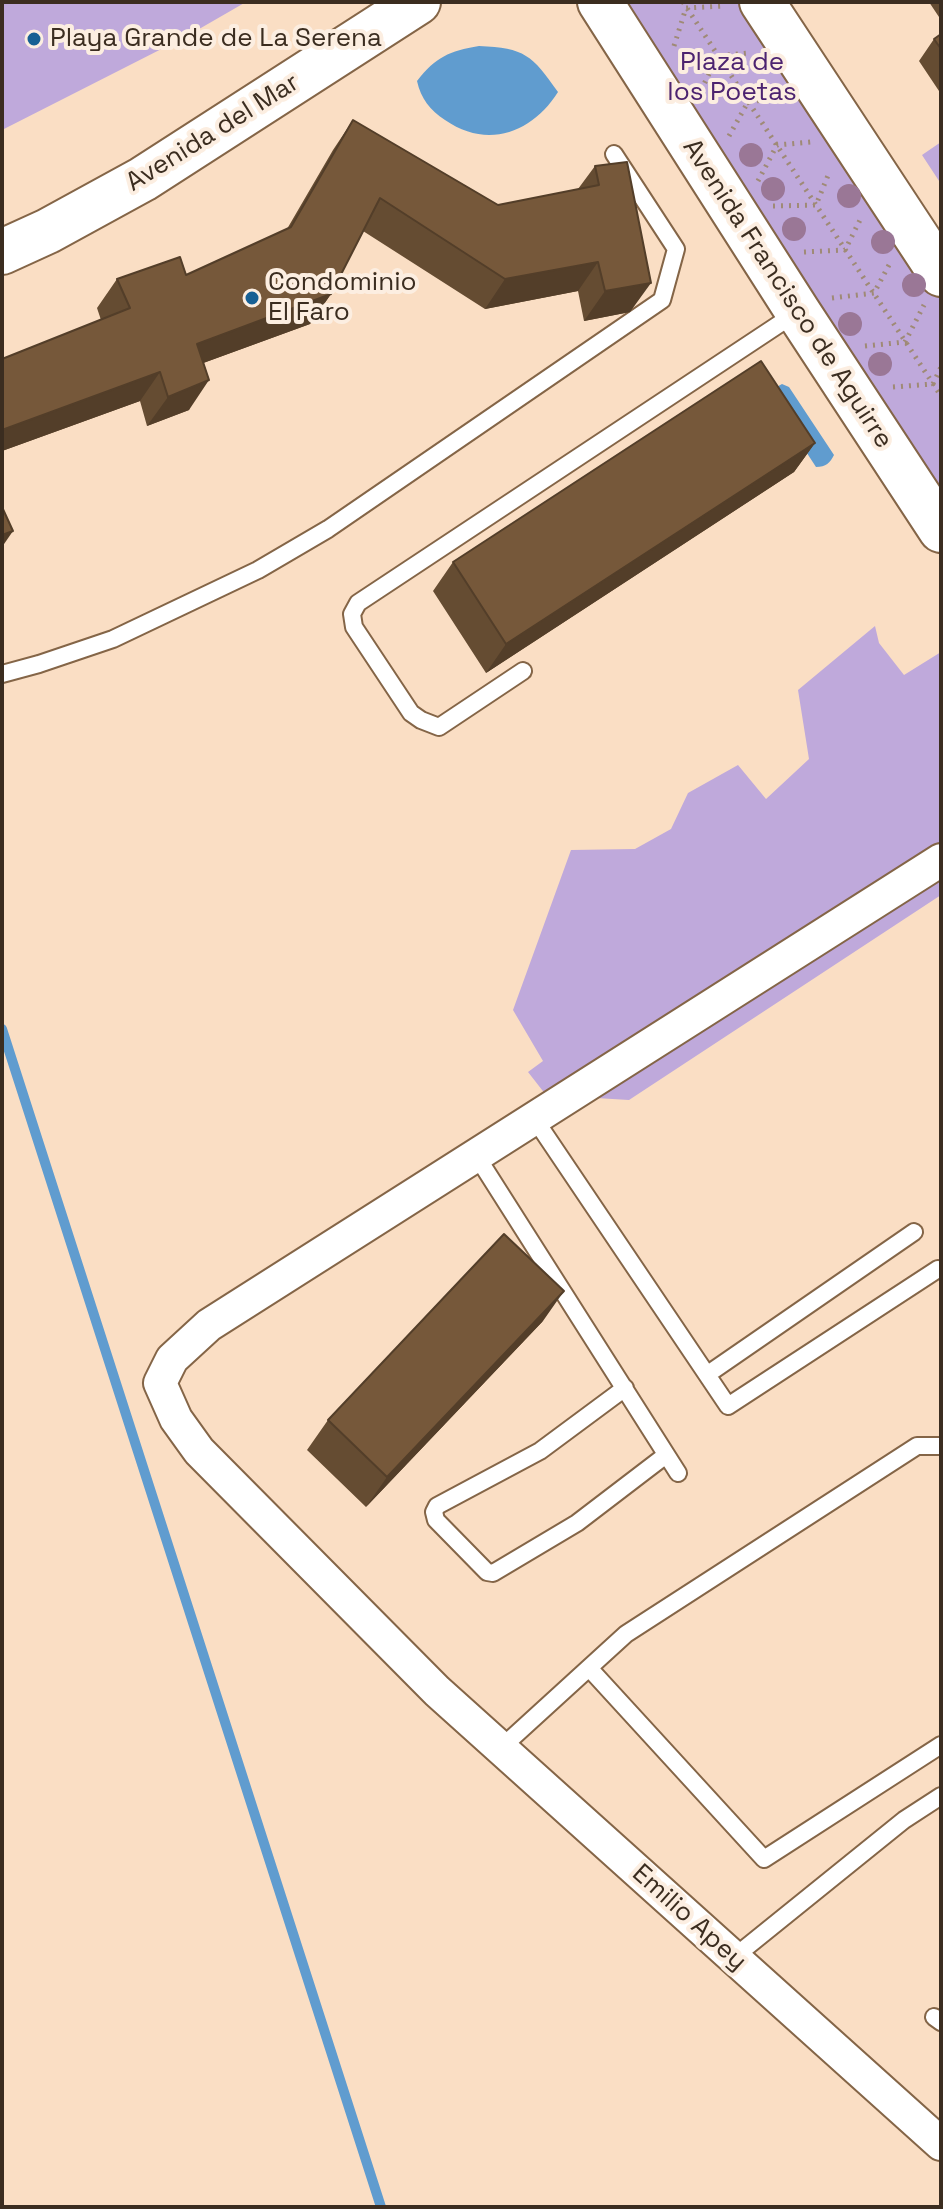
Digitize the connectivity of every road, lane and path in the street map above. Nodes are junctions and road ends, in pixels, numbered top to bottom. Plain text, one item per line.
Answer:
1 (418, 2) edge
2 (600, 2) edge
3 (748, 4) edge
4 (684, 5) edge
5 (673, 49) dead end
6 (718, 56) junction
7 (700, 92) dead end
8 (748, 102) junction
9 (818, 142) dead end
10 (777, 145) junction
11 (723, 147) dead end
12 (614, 154) dead end
13 (833, 163) dead end
14 (753, 191) dead end
15 (816, 205) junction
16 (760, 207) dead end
17 (864, 214) dead end
18 (845, 250) junction
19 (2, 252) edge
20 (790, 253) dead end
21 (894, 255) dead end
22 (936, 284) edge
23 (874, 293) junction
24 (809, 306) junction
25 (905, 342) junction
26 (853, 348) dead end
27 (941, 367) edge
28 (933, 384) junction
29 (880, 388) dead end
30 (941, 396) edge
31 (935, 509) edge
32 (523, 671) edge
33 (2, 674) edge
34 (941, 860) edge
35 (534, 1118) junction
36 (476, 1155) junction
37 (914, 1232) dead end
38 (938, 1269) dead end
39 (708, 1374) junction
40 (625, 1388) junction
41 (941, 1446) edge
42 (666, 1455) junction
43 (678, 1473) dead end
44 (589, 1668) junction
45 (941, 1745) edge
46 (501, 1748) junction
47 (941, 1796) edge
48 (733, 1958) junction
49 (941, 2144) edge

1 - 19 main road, Avenida del Mar
2 - 24 main road, Avenida Francisco de Aguirre
3 - 4 path
3 - 22 main road
4 - 5 path
4 - 6 path
6 - 7 path
6 - 8 path
8 - 10 path
8 - 11 path
9 - 10 path
10 - 14 path
10 - 15 path
12 - 33 lane
13 - 15 path
15 - 16 path
15 - 18 path
17 - 18 path
18 - 20 path
18 - 23 path
21 - 23 path
22 - 25 path
23 - 24 path
23 - 25 path
24 - 31 main road, Avenida Francisco de Aguirre
24 - 32 lane
25 - 26 path
25 - 28 path
27 - 28 path
28 - 29 path
28 - 30 path
34 - 35 street
35 - 36 street
35 - 39 lane
36 - 40 lane
36 - 46 street, Emilio Apey
37 - 39 lane
38 - 39 lane
40 - 42 lane
40 - 42 lane
41 - 44 lane
42 - 43 lane
44 - 45 lane
44 - 46 lane
46 - 48 street, Emilio Apey
47 - 48 lane
48 - 49 street, Emilio Apey

